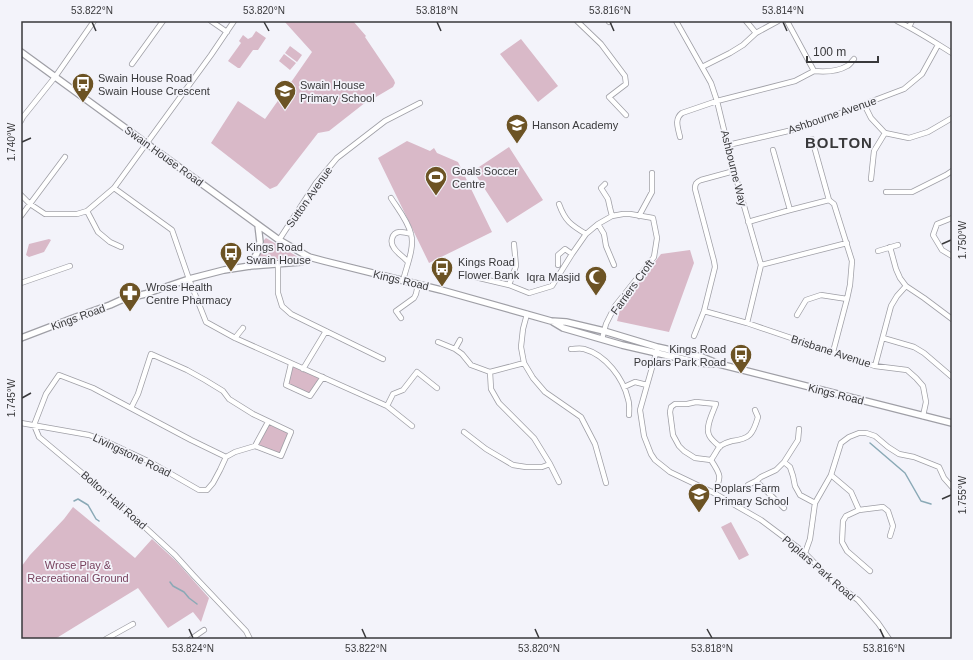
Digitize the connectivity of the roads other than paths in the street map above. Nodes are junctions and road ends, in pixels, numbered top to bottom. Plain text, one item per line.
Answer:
1 (94, 21) edge
2 (164, 21) edge
3 (212, 21) edge
4 (234, 21) edge
5 (577, 21) edge
6 (676, 21) edge
7 (746, 21) edge
8 (778, 21) edge
9 (787, 21) edge
10 (897, 21) edge
11 (912, 21) edge
12 (910, 27) junction
13 (227, 32) junction
14 (756, 33) junction
15 (938, 45) junction
16 (952, 51) edge
17 (21, 52) edge
18 (854, 59) dead end
19 (132, 64) dead end
20 (702, 67) junction
21 (814, 71) junction
22 (55, 77) junction
23 (717, 101) junction
24 (420, 103) dead end
25 (864, 104) junction
26 (626, 115) dead end
27 (952, 118) edge
28 (21, 121) edge
29 (885, 133) junction
30 (680, 137) dead end
31 (812, 139) dead end
32 (147, 144) junction
33 (728, 145) junction
34 (773, 150) dead end
35 (65, 157) dead end
36 (734, 171) junction
37 (952, 171) edge
38 (652, 173) dead end
39 (652, 179) junction
40 (871, 179) dead end
41 (646, 180) dead end
42 (605, 184) dead end
43 (114, 188) junction
44 (886, 192) dead end
45 (21, 196) edge
46 (391, 198) dead end
47 (829, 200) junction
48 (30, 204) junction
49 (559, 204) dead end
50 (790, 210) junction
51 (87, 211) junction
52 (21, 216) edge
53 (612, 216) junction
54 (639, 216) junction
55 (952, 218) edge
56 (748, 222) junction
57 (598, 224) junction
58 (258, 225) junction
59 (411, 234) junction
60 (586, 234) junction
61 (279, 240) junction
62 (847, 243) junction
63 (514, 244) dead end
64 (898, 245) dead end
65 (890, 247) junction
66 (121, 248) dead end
67 (878, 251) dead end
68 (572, 254) junction
69 (952, 256) edge
70 (309, 257) junction
71 (408, 262) junction
72 (278, 263) junction
73 (614, 264) dead end
74 (760, 264) junction
75 (558, 265) dead end
76 (70, 266) dead end
77 (250, 266) junction
78 (475, 277) dead end
79 (189, 279) junction
80 (403, 281) junction
81 (21, 283) edge
82 (418, 284) junction
83 (509, 285) junction
84 (906, 286) junction
85 (847, 299) junction
86 (704, 311) junction
87 (527, 314) junction
88 (797, 315) dead end
89 (401, 318) dead end
90 (952, 319) edge
91 (551, 321) junction
92 (747, 323) junction
93 (243, 328) dead end
94 (326, 331) junction
95 (604, 331) junction
96 (694, 336) dead end
97 (21, 338) edge
98 (235, 338) junction
99 (883, 338) junction
100 (602, 339) junction
101 (460, 340) dead end
102 (438, 342) dead end
103 (657, 346) junction
104 (455, 349) junction
105 (571, 349) dead end
106 (833, 352) junction
107 (656, 353) junction
108 (383, 359) dead end
109 (524, 363) junction
110 (291, 364) junction
111 (719, 364) junction
112 (875, 366) junction
113 (303, 369) junction
114 (490, 372) junction
115 (322, 377) junction
116 (952, 377) edge
117 (647, 385) junction
118 (624, 387) junction
119 (437, 388) dead end
120 (386, 406) junction
121 (131, 408) junction
122 (755, 410) dead end
123 (629, 415) dead end
124 (923, 416) junction
125 (21, 422) edge
126 (268, 422) junction
127 (952, 423) edge
128 (34, 425) junction
129 (412, 426) dead end
130 (799, 429) dead end
131 (464, 432) dead end
132 (255, 446) junction
133 (720, 446) junction
134 (226, 457) junction
135 (711, 460) junction
136 (784, 462) junction
137 (550, 464) junction
138 (831, 475) junction
139 (756, 481) junction
140 (558, 482) dead end
141 (606, 484) dead end
142 (748, 485) dead end
143 (952, 487) edge
144 (714, 493) junction
145 (815, 503) junction
146 (784, 508) dead end
147 (859, 510) junction
148 (890, 536) dead end
149 (805, 553) junction
150 (870, 571) dead end
151 (134, 624) dead end
152 (204, 630) dead end
153 (106, 639) edge
154 (191, 639) edge
155 (250, 639) edge
156 (889, 639) edge

1 - 22 street
2 - 19 street
3 - 13 street
4 - 13 street
5 - 26 street
6 - 20 street, Ashbourne Way
7 - 14 street
8 - 14 street
9 - 21 street
10 - 12 street
11 - 12 street
12 - 15 street
13 - 32 street
14 - 20 street
15 - 16 street
15 - 25 street, Ashbourne Avenue
17 - 22 street, Swain House Road
18 - 21 street
20 - 23 street, Ashbourne Way
21 - 23 street
22 - 28 street
22 - 32 street, Swain House Road
23 - 30 street
23 - 33 street, Ashbourne Way
24 - 61 street, Sutton Avenue
25 - 29 street
25 - 33 street, Ashbourne Avenue
27 - 29 street
29 - 40 street
31 - 47 street
32 - 43 street
32 - 58 street, Swain House Road
33 - 36 street, Ashbourne Way
34 - 50 street
35 - 48 street
36 - 56 street, Ashbourne Way
36 - 86 street
37 - 44 street
38 - 39 street
39 - 41 street
39 - 54 street
42 - 53 street
43 - 51 street
43 - 79 street
45 - 48 street
46 - 59 street
47 - 50 street
47 - 62 street
48 - 51 street
48 - 52 street
49 - 60 street
50 - 56 street
51 - 66 street
53 - 54 street, Farriers Croft
53 - 57 street, Farriers Croft
54 - 95 street, Farriers Croft
55 - 69 street
56 - 74 street, Ashbourne Way
57 - 60 street, Farriers Croft
57 - 73 street
58 - 61 street, Swain House Road
58 - 77 street
59 - 71 street
59 - 71 street
60 - 68 street, Farriers Croft
61 - 70 street, Swain House Road
62 - 74 street
62 - 85 street
63 - 83 street
64 - 65 street
65 - 67 street
65 - 84 street
68 - 75 street
68 - 83 street, Farriers Croft
70 - 72 street, Kings Road
70 - 80 street, Kings Road
71 - 80 street
72 - 77 street, Kings Road
72 - 94 street
74 - 92 street, Ashbourne Way
76 - 81 street
77 - 79 street, Kings Road
78 - 83 street, Farriers Croft
79 - 97 street, Kings Road
79 - 98 street
80 - 82 street, Kings Road
82 - 87 street, Kings Road
82 - 89 street
84 - 90 street
84 - 99 street
85 - 88 street
85 - 106 street
86 - 92 street, Brisbane Avenue
86 - 96 street
87 - 91 street, Kings Road
87 - 109 street
91 - 95 street, Kings Road
91 - 100 street, Kings Road
92 - 106 street, Brisbane Avenue
93 - 98 street
94 - 108 street
94 - 113 street
95 - 100 street
95 - 103 street, Kings Road
98 - 110 street
99 - 112 street
99 - 116 street
100 - 107 street, Kings Road
101 - 104 street
102 - 104 street
103 - 107 street, Poplars Park Road
103 - 111 street, Kings Road
104 - 114 street
105 - 118 street
106 - 112 street, Brisbane Avenue
107 - 111 street, Kings Road
107 - 117 street, Poplars Park Road
109 - 114 street
109 - 141 street
110 - 113 street
110 - 115 street
111 - 124 street, Kings Road
112 - 124 street, Brisbane Avenue
113 - 115 street
114 - 137 street
115 - 120 street
117 - 118 street
117 - 144 street, Poplars Park Road
118 - 123 street
119 - 120 street
120 - 129 street
121 - 126 street
121 - 128 street
121 - 134 street
122 - 133 street
124 - 127 street, Kings Road
125 - 128 street, Livingstone Road
126 - 132 street
126 - 132 street
128 - 134 street, Livingstone Road
128 - 155 street, Bolton Hall Road
130 - 136 street
131 - 137 street
132 - 134 street
133 - 135 street
133 - 135 street
135 - 144 street
136 - 139 street
136 - 145 street
137 - 140 street
138 - 143 street
138 - 145 street
138 - 147 street
139 - 142 street
139 - 146 street
144 - 149 street, Poplars Park Road
145 - 149 street
147 - 148 street
147 - 150 street
149 - 156 street, Poplars Park Road
151 - 153 street
152 - 154 street

